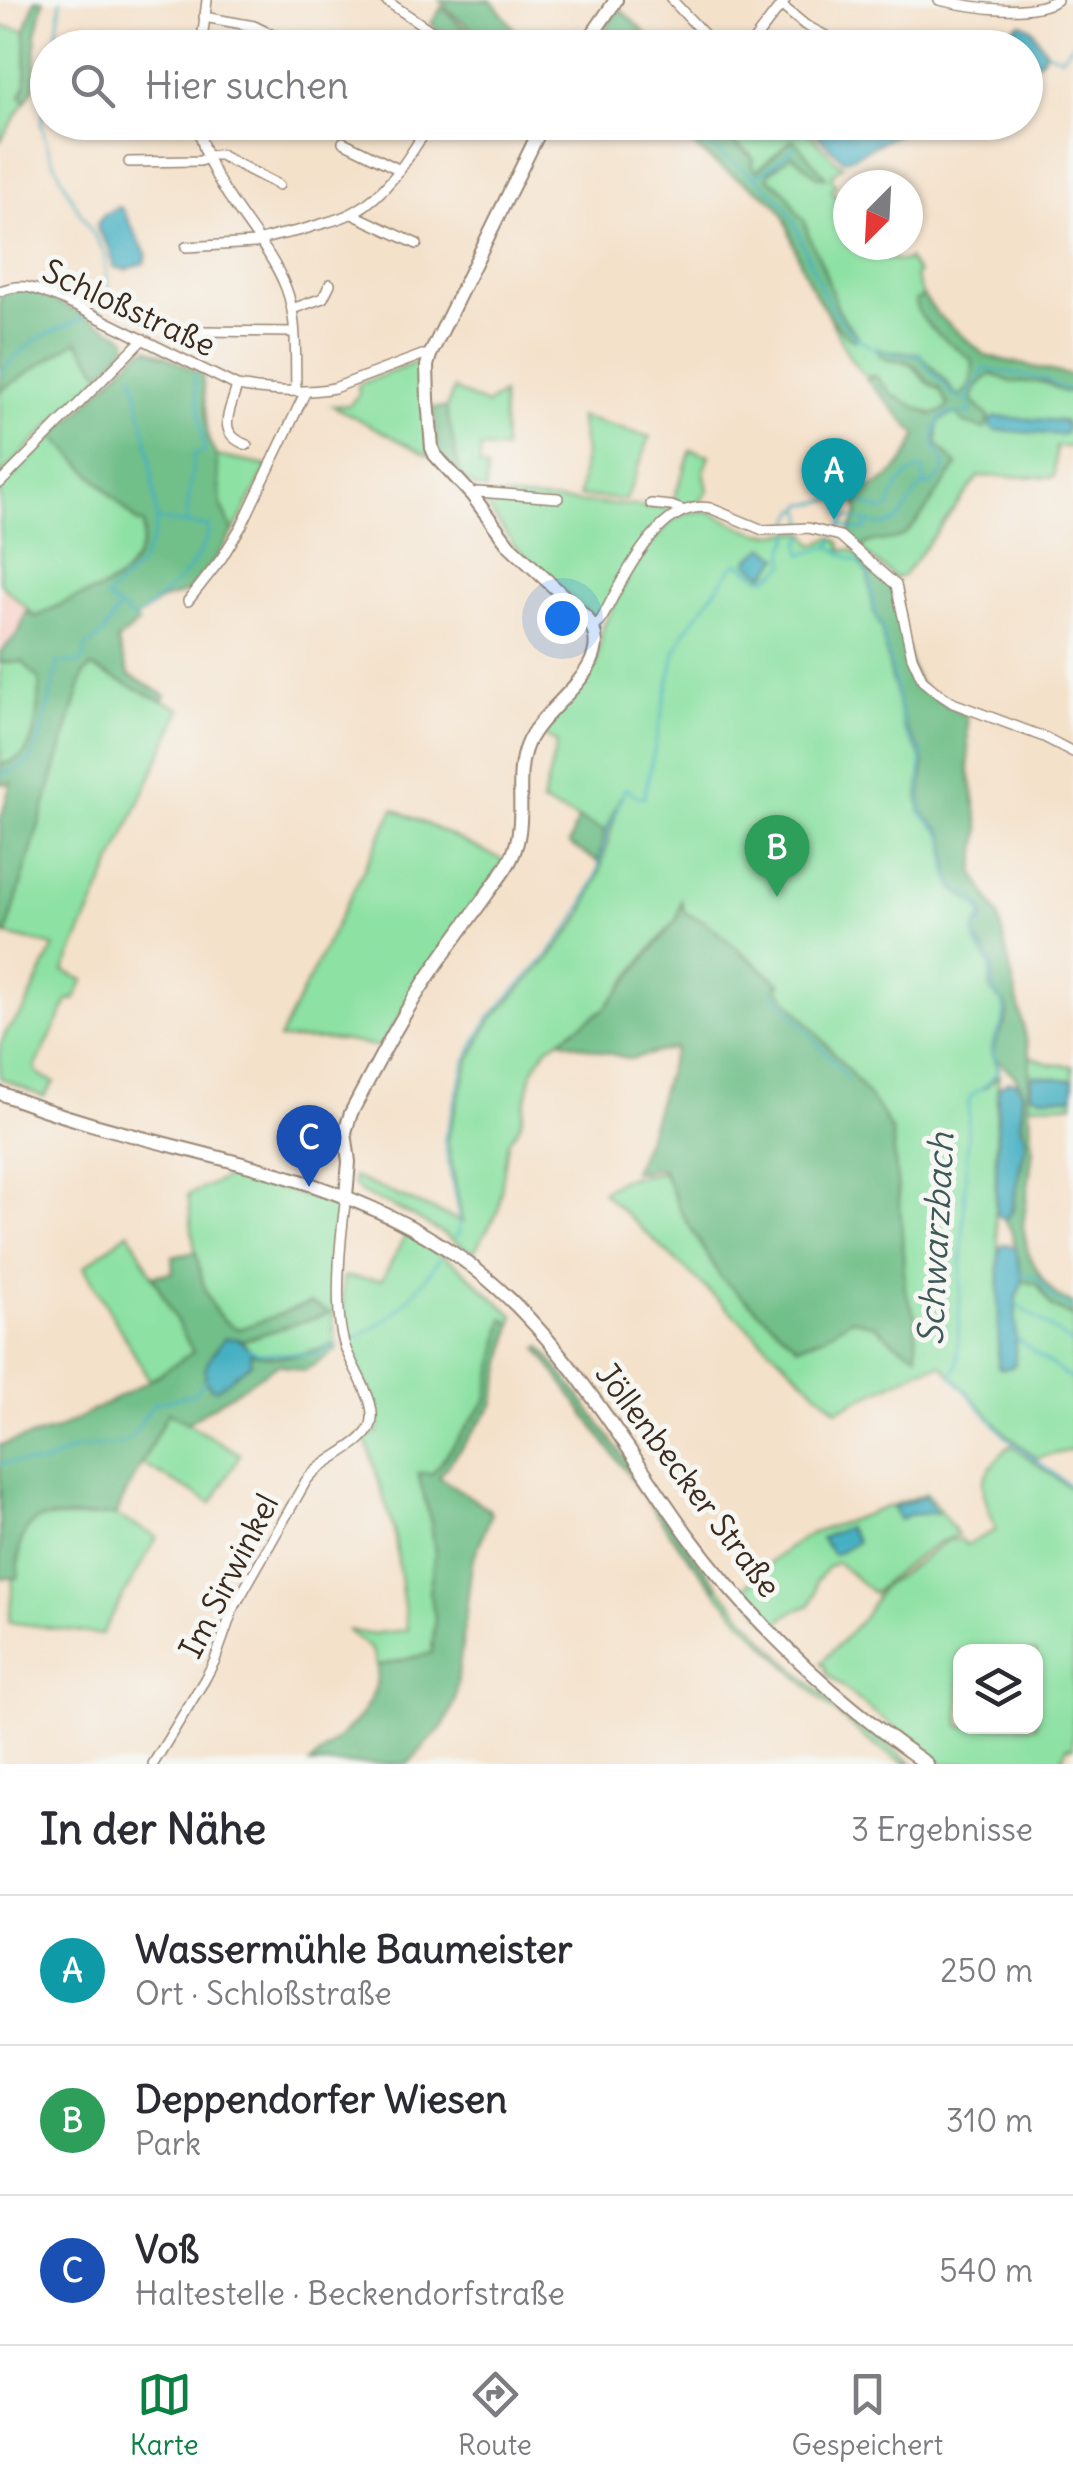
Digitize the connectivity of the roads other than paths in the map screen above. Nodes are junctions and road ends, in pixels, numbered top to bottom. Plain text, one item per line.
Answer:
1 (207, 0) edge
2 (386, 0) edge
3 (616, 0) edge
4 (672, 0) edge
5 (938, 0) edge
6 (1056, 0) edge
7 (784, 3) edge
8 (204, 16) junction
9 (202, 30) edge
10 (262, 30) edge
11 (430, 30) edge
12 (595, 30) edge
13 (700, 30) edge
14 (762, 30) edge
15 (815, 30) edge
16 (203, 140) edge
17 (419, 140) edge
18 (535, 140) edge
19 (344, 142) dead end
20 (208, 158) junction
21 (129, 162) dead end
22 (400, 170) junction
23 (280, 185) dead end
24 (352, 214) junction
25 (259, 241) junction
26 (417, 244) dead end
27 (186, 247) dead end
28 (330, 284) dead end
29 (0, 291) edge
30 (292, 309) junction
31 (200, 331) dead end
32 (294, 332) junction
33 (143, 339) junction
34 (430, 356) junction
35 (237, 386) junction
36 (301, 390) junction
37 (247, 445) dead end
38 (0, 483) edge
39 (472, 495) junction
40 (558, 498) dead end
41 (651, 504) dead end
42 (682, 510) junction
43 (188, 601) dead end
44 (594, 627) junction
45 (1073, 752) edge
46 (0, 1093) edge
47 (346, 1196) junction
48 (153, 1764) edge
49 (927, 1764) edge

1 - 8 street
2 - 11 street
3 - 12 street
4 - 13 street
5 - 6 street
7 - 14 street
7 - 15 street
8 - 9 street
8 - 10 street
16 - 20 street
17 - 22 street
18 - 34 street
19 - 22 street
20 - 21 street
20 - 23 street
20 - 25 street
22 - 24 street
24 - 25 street
24 - 26 street
25 - 27 street
25 - 30 street
28 - 30 street
29 - 33 street, Schloßstraße
30 - 32 street
31 - 32 street
32 - 36 street
33 - 35 street, Schloßstraße
33 - 38 street
34 - 36 street, Schloßstraße
34 - 39 street
35 - 36 street, Schloßstraße
35 - 37 street, Schloßstraße
36 - 43 street
39 - 40 street
39 - 44 street
41 - 42 street
42 - 44 street
42 - 45 street
44 - 47 street
46 - 47 street, Jöllenbecker Straße
47 - 48 street, Im Sirwinkel
47 - 49 street, Jöllenbecker Straße

